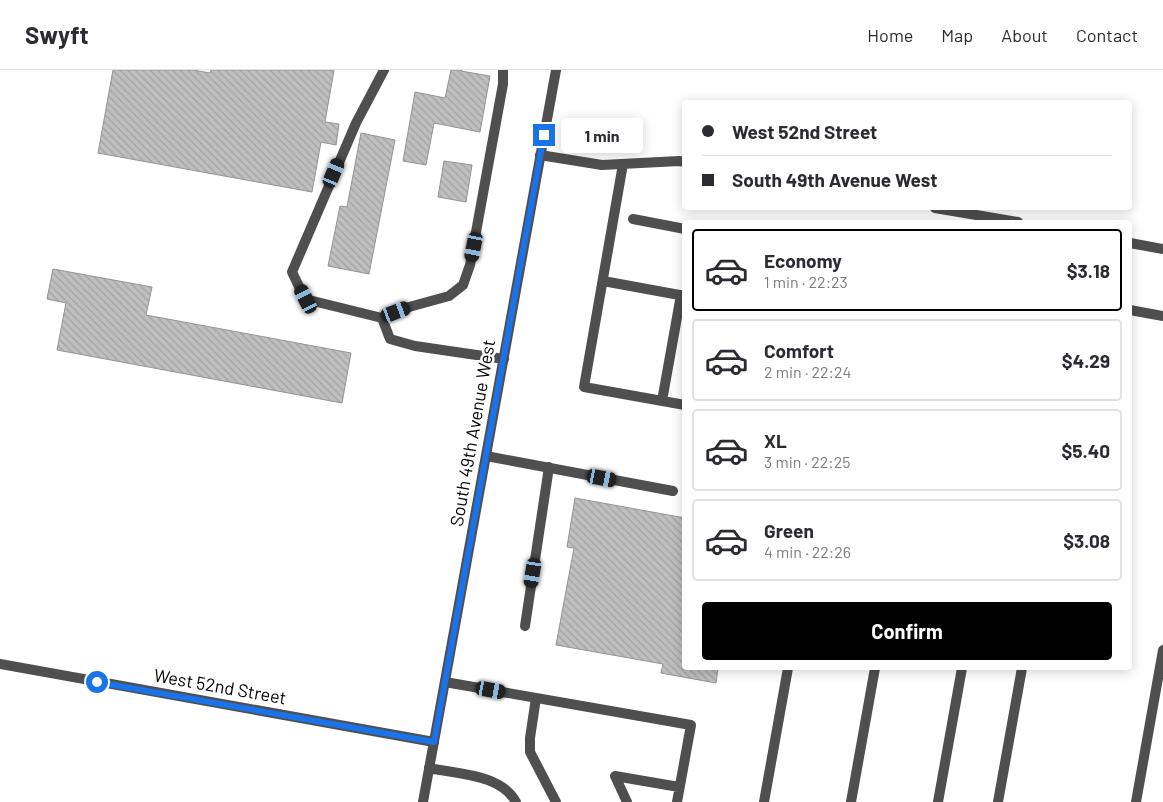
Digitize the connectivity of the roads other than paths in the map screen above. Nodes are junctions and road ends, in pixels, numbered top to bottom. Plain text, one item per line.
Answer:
1 (384, 70) edge
2 (503, 70) edge
3 (556, 70) edge
4 (540, 155) junction
5 (682, 162) edge
6 (623, 164) junction
7 (947, 210) edge
8 (633, 219) dead end
9 (1006, 220) edge
10 (682, 228) edge
11 (1132, 243) edge
12 (1163, 249) edge
13 (603, 281) junction
14 (682, 296) edge
15 (682, 301) edge
16 (1132, 310) edge
17 (1163, 316) edge
18 (382, 318) junction
19 (504, 359) junction
20 (662, 401) junction
21 (682, 404) edge
22 (486, 456) junction
23 (549, 467) junction
24 (673, 491) dead end
25 (525, 626) dead end
26 (1163, 650) edge
27 (0, 664) edge
28 (788, 670) edge
29 (875, 670) edge
30 (962, 670) edge
31 (1022, 670) edge
32 (445, 682) junction
33 (536, 698) junction
34 (434, 742) junction
35 (429, 768) junction
36 (679, 787) junction
37 (423, 802) edge
38 (516, 802) edge
39 (556, 802) edge
40 (628, 802) edge
41 (677, 802) edge
42 (764, 802) edge
43 (851, 802) edge
44 (938, 802) edge
45 (998, 802) edge
46 (1136, 802) edge

1 - 18 street
2 - 18 street
3 - 4 street, South 49th Avenue West
4 - 6 street
4 - 19 street, South 49th Avenue West
5 - 6 street
6 - 13 street
7 - 9 street
8 - 10 street
11 - 12 street
13 - 14 street
13 - 20 street
15 - 20 street
16 - 17 street
18 - 19 street
19 - 22 street, South 49th Avenue West
20 - 21 street
22 - 23 street
22 - 32 street, South 49th Avenue West
23 - 24 street
23 - 25 street
26 - 46 street
27 - 34 street, West 52nd Street
28 - 42 street
29 - 43 street
30 - 44 street
31 - 45 street
32 - 33 street
32 - 34 street, South 49th Avenue West
33 - 36 street
33 - 39 street
34 - 35 street, South 49th Avenue West
35 - 37 street, South 49th Avenue West
35 - 38 street
36 - 40 street
36 - 41 street

